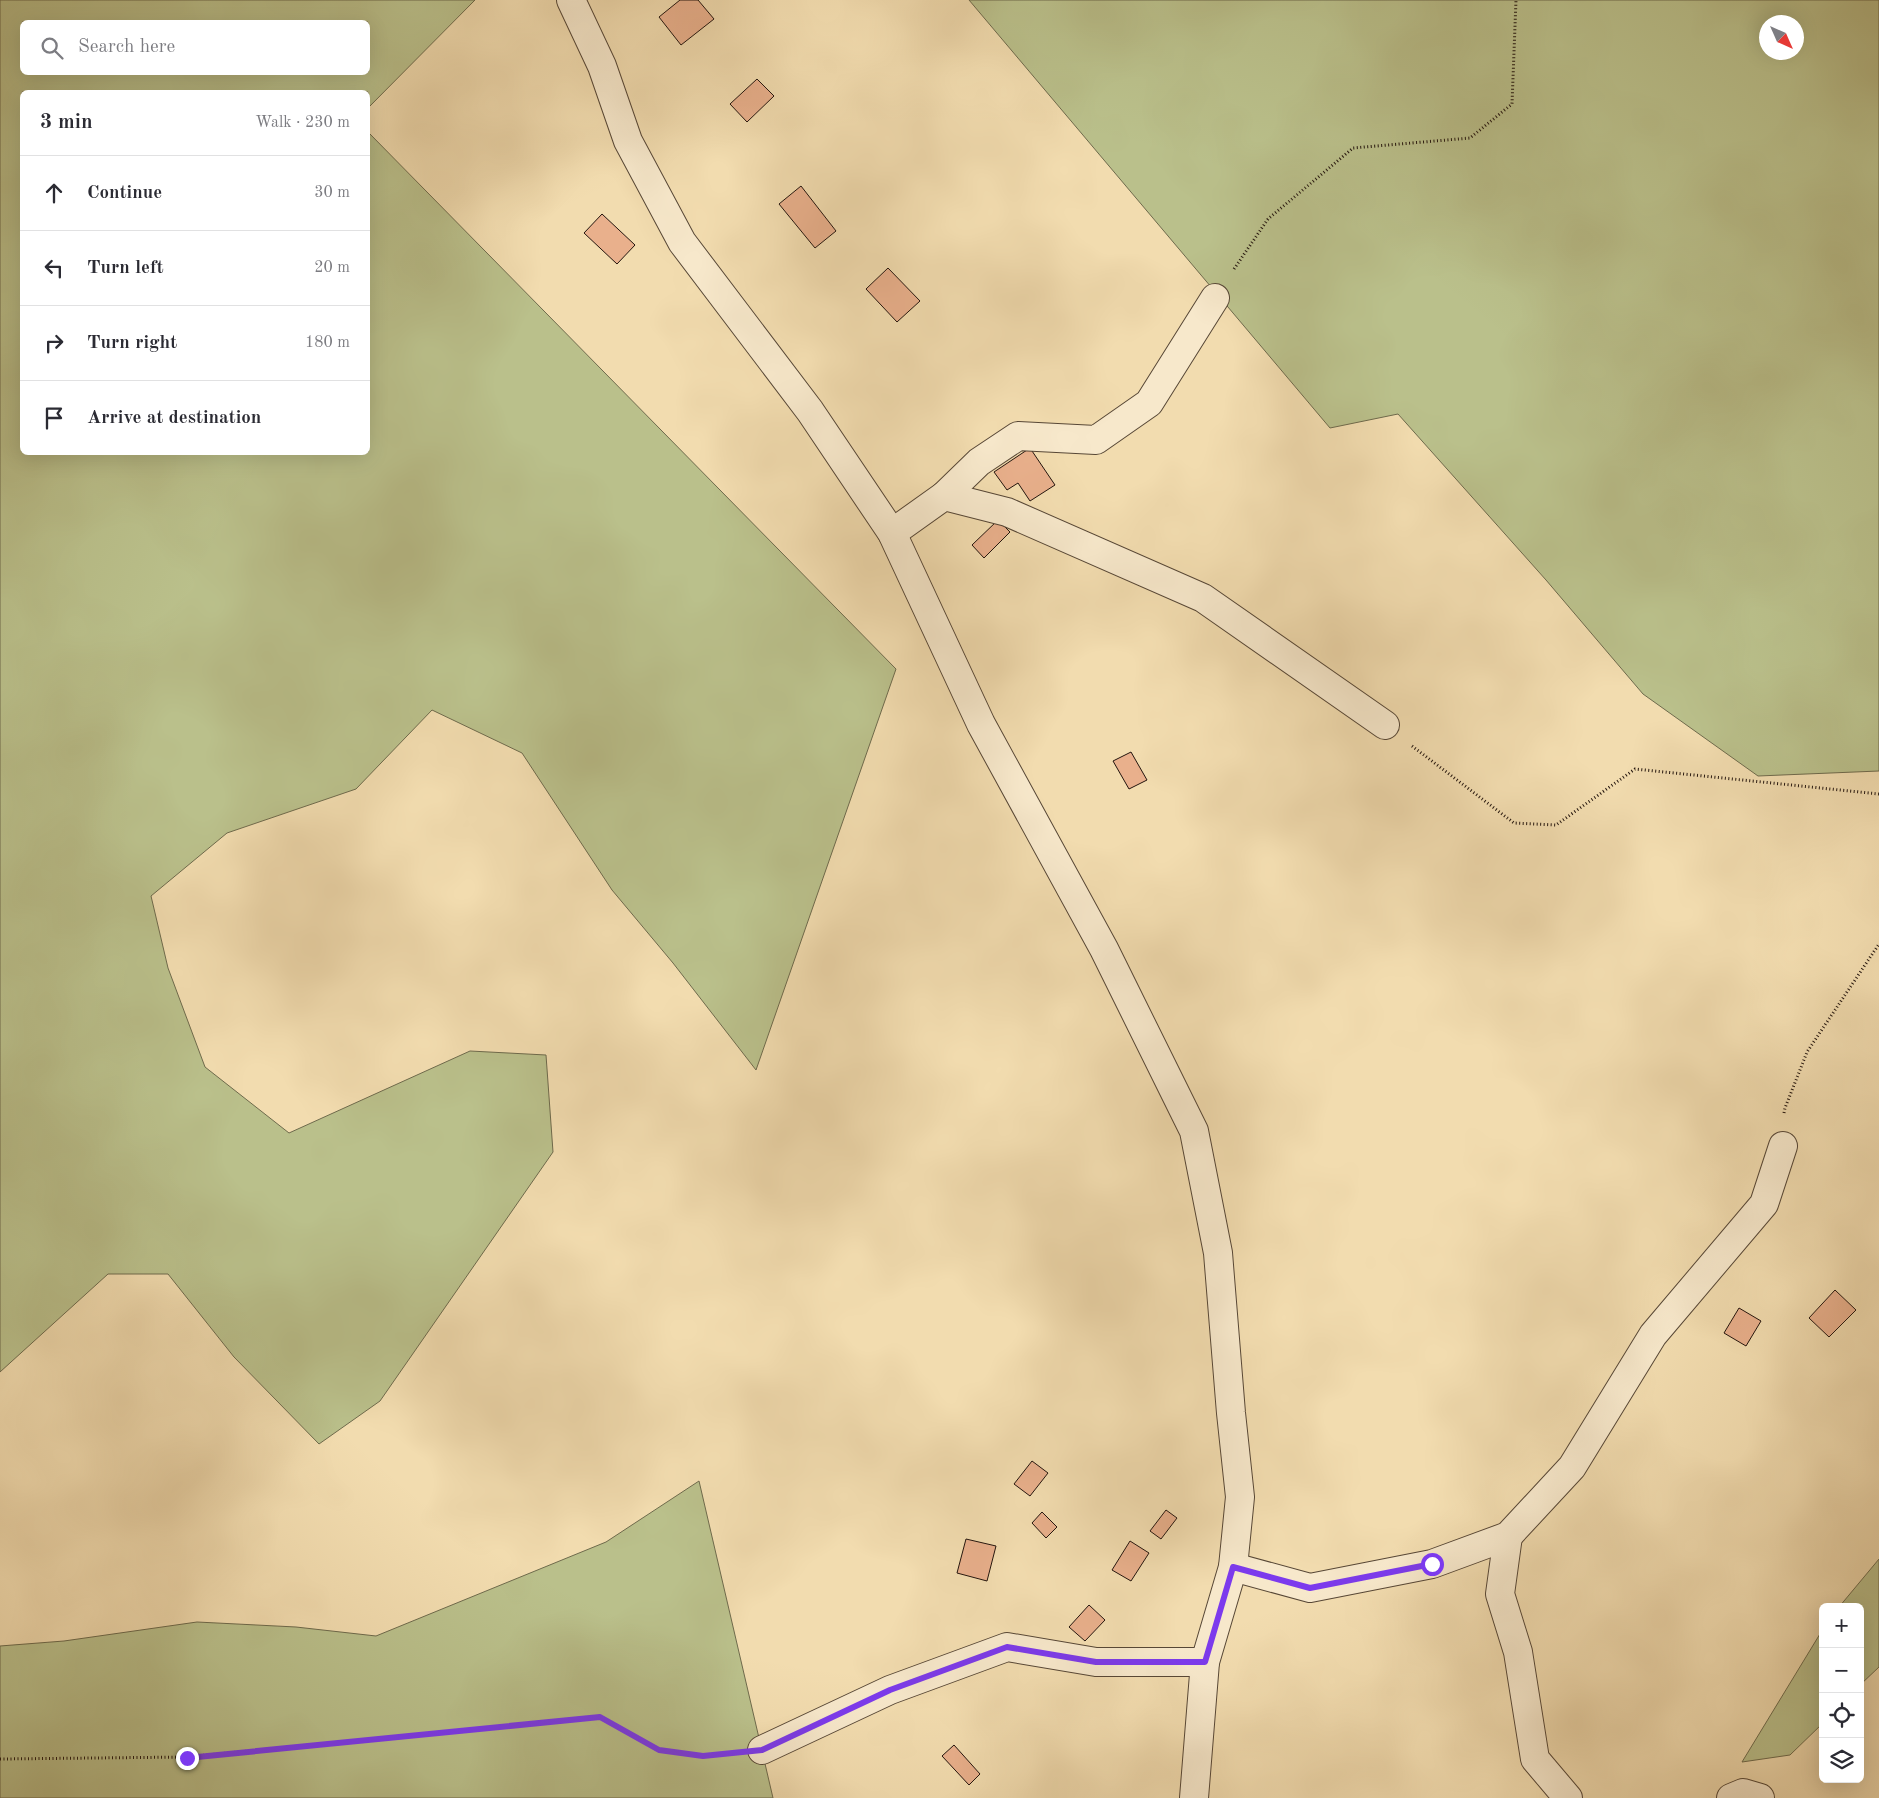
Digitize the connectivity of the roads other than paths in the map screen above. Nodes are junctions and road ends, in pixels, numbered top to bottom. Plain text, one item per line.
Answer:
1 (571, 0) edge
2 (1215, 298) road end
3 (944, 496) junction
4 (892, 534) junction
5 (1385, 725) road end
6 (1783, 1146) road end
7 (1508, 1536) junction
8 (1233, 1567) junction
9 (1205, 1662) junction
10 (762, 1750) road end
11 (1194, 1798) edge
12 (1568, 1798) edge
13 (1732, 1798) edge
14 (1760, 1798) edge

1 - 4 street
2 - 3 street
3 - 4 street
3 - 5 street
4 - 8 street
6 - 7 street
7 - 8 street
7 - 12 street
8 - 9 street
9 - 10 street
9 - 11 street
13 - 14 street

